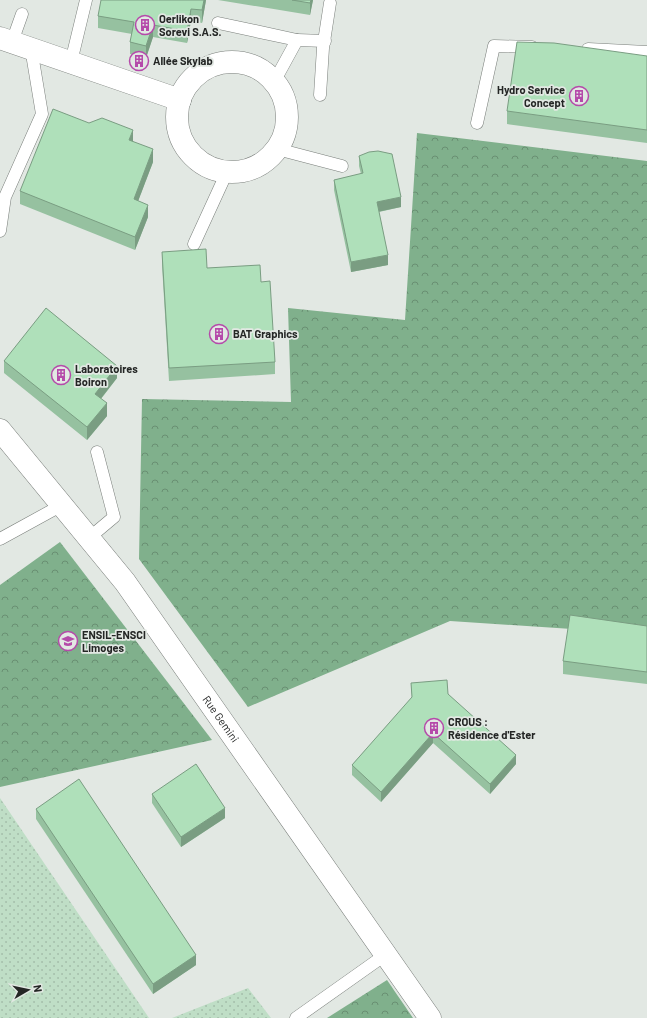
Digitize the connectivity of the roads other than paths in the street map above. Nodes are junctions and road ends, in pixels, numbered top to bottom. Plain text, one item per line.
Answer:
1 (86, 0) edge
2 (330, 3) dead end
3 (22, 14) dead end
4 (218, 23) dead end
5 (297, 40) junction
6 (325, 41) junction
7 (14, 42) edge
8 (547, 48) edge
9 (578, 49) edge
10 (647, 52) edge
11 (71, 62) junction
12 (274, 82) junction
13 (320, 95) dead end
14 (180, 100) junction
15 (477, 123) dead end
16 (277, 149) junction
17 (342, 166) dead end
18 (227, 172) junction
19 (0, 231) edge
20 (194, 244) dead end
21 (0, 430) edge
22 (97, 452) dead end
23 (62, 505) junction
24 (89, 538) junction
25 (0, 540) edge
26 (385, 955) junction
27 (296, 1018) edge
28 (430, 1018) edge

1 - 11 lane
2 - 6 lane
3 - 7 lane
4 - 5 lane
5 - 6 lane
5 - 12 lane
6 - 13 lane
7 - 11 street
7 - 19 lane
8 - 15 lane
9 - 10 lane
11 - 14 street
12 - 14 street
12 - 16 street
14 - 18 street
16 - 17 lane
16 - 18 street
18 - 20 lane
21 - 23 street, Rue Gemini
22 - 24 lane
23 - 24 street, Rue Gemini
23 - 25 lane
24 - 26 street, Rue Gemini
26 - 27 lane
26 - 28 street, Rue Gemini

